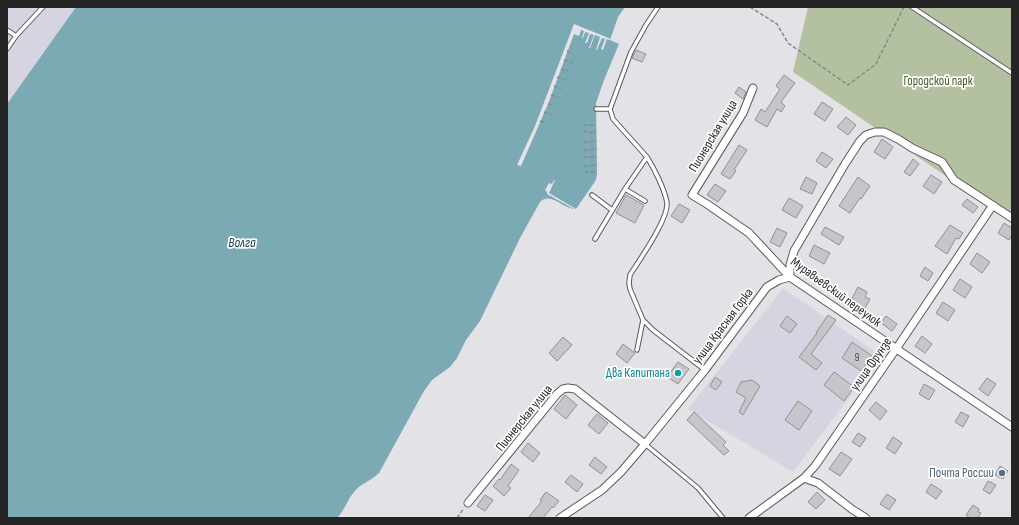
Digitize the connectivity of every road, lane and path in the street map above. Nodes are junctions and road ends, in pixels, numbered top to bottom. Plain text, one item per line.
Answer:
1 (42, 7) edge
2 (658, 7) edge
3 (750, 7) edge
4 (904, 7) edge
5 (912, 7) edge
6 (7, 30) edge
7 (16, 36) junction
8 (7, 49) edge
9 (567, 51) dead end
10 (573, 54) dead end
11 (564, 60) dead end
12 (572, 63) dead end
13 (561, 69) dead end
14 (568, 71) dead end
15 (1012, 73) edge
16 (557, 77) dead end
17 (565, 80) dead end
18 (554, 86) dead end
19 (753, 88) dead end
20 (562, 89) dead end
21 (551, 95) dead end
22 (558, 98) dead end
23 (548, 104) dead end
24 (555, 106) dead end
25 (610, 108) junction
26 (596, 109) dead end
27 (544, 112) dead end
28 (552, 115) dead end
29 (540, 121) dead end
30 (546, 123) dead end
31 (584, 125) dead end
32 (596, 125) dead end
33 (583, 131) dead end
34 (596, 133) dead end
35 (596, 141) dead end
36 (584, 142) dead end
37 (597, 149) dead end
38 (584, 150) dead end
39 (647, 156) junction
40 (584, 157) dead end
41 (597, 157) dead end
42 (597, 165) dead end
43 (584, 166) dead end
44 (585, 172) dead end
45 (597, 172) dead end
46 (625, 189) junction
47 (592, 195) dead end
48 (692, 195) joint
49 (645, 201) dead end
50 (993, 205) junction
51 (612, 210) junction
52 (1012, 218) edge
53 (595, 239) dead end
54 (790, 277) junction
55 (643, 320) junction
56 (896, 349) junction
57 (637, 350) dead end
58 (705, 370) junction
59 (1012, 428) edge
60 (645, 444) junction
61 (804, 478) junction
62 (468, 503) joint
63 (457, 518) edge
64 (560, 518) edge
65 (723, 518) edge
66 (749, 518) edge
67 (866, 518) edge

1 - 7 lane
2 - 25 lane
3 - 4 path
5 - 15 lane
6 - 7 lane
7 - 8 lane
9 - 10 path
11 - 12 path
13 - 14 path
16 - 17 path
18 - 20 path
19 - 48 street, Пионерская улица
21 - 22 path
23 - 24 path
25 - 26 lane
25 - 39 lane
27 - 28 path
29 - 30 path
31 - 32 path
33 - 34 path
35 - 36 path
37 - 38 path
39 - 46 lane
39 - 55 lane
40 - 41 path
42 - 43 path
44 - 45 path
46 - 49 lane
46 - 51 lane
47 - 51 lane
48 - 54 street, Муравьевский переулок
50 - 52 street
50 - 54 street
50 - 56 street, улица Фрунзе
51 - 53 lane
54 - 56 street, Муравьевский переулок
54 - 58 street, улица Красная Горка
55 - 57 lane
55 - 58 lane
56 - 59 street, Муравьевский переулок
56 - 61 street, улица Фрунзе
58 - 60 street, улица Красная Горка
60 - 62 street, Пионерская улица
60 - 64 street, улица Красная Горка
60 - 65 lane
61 - 66 street, улица Фрунзе
61 - 67 street
62 - 63 path

